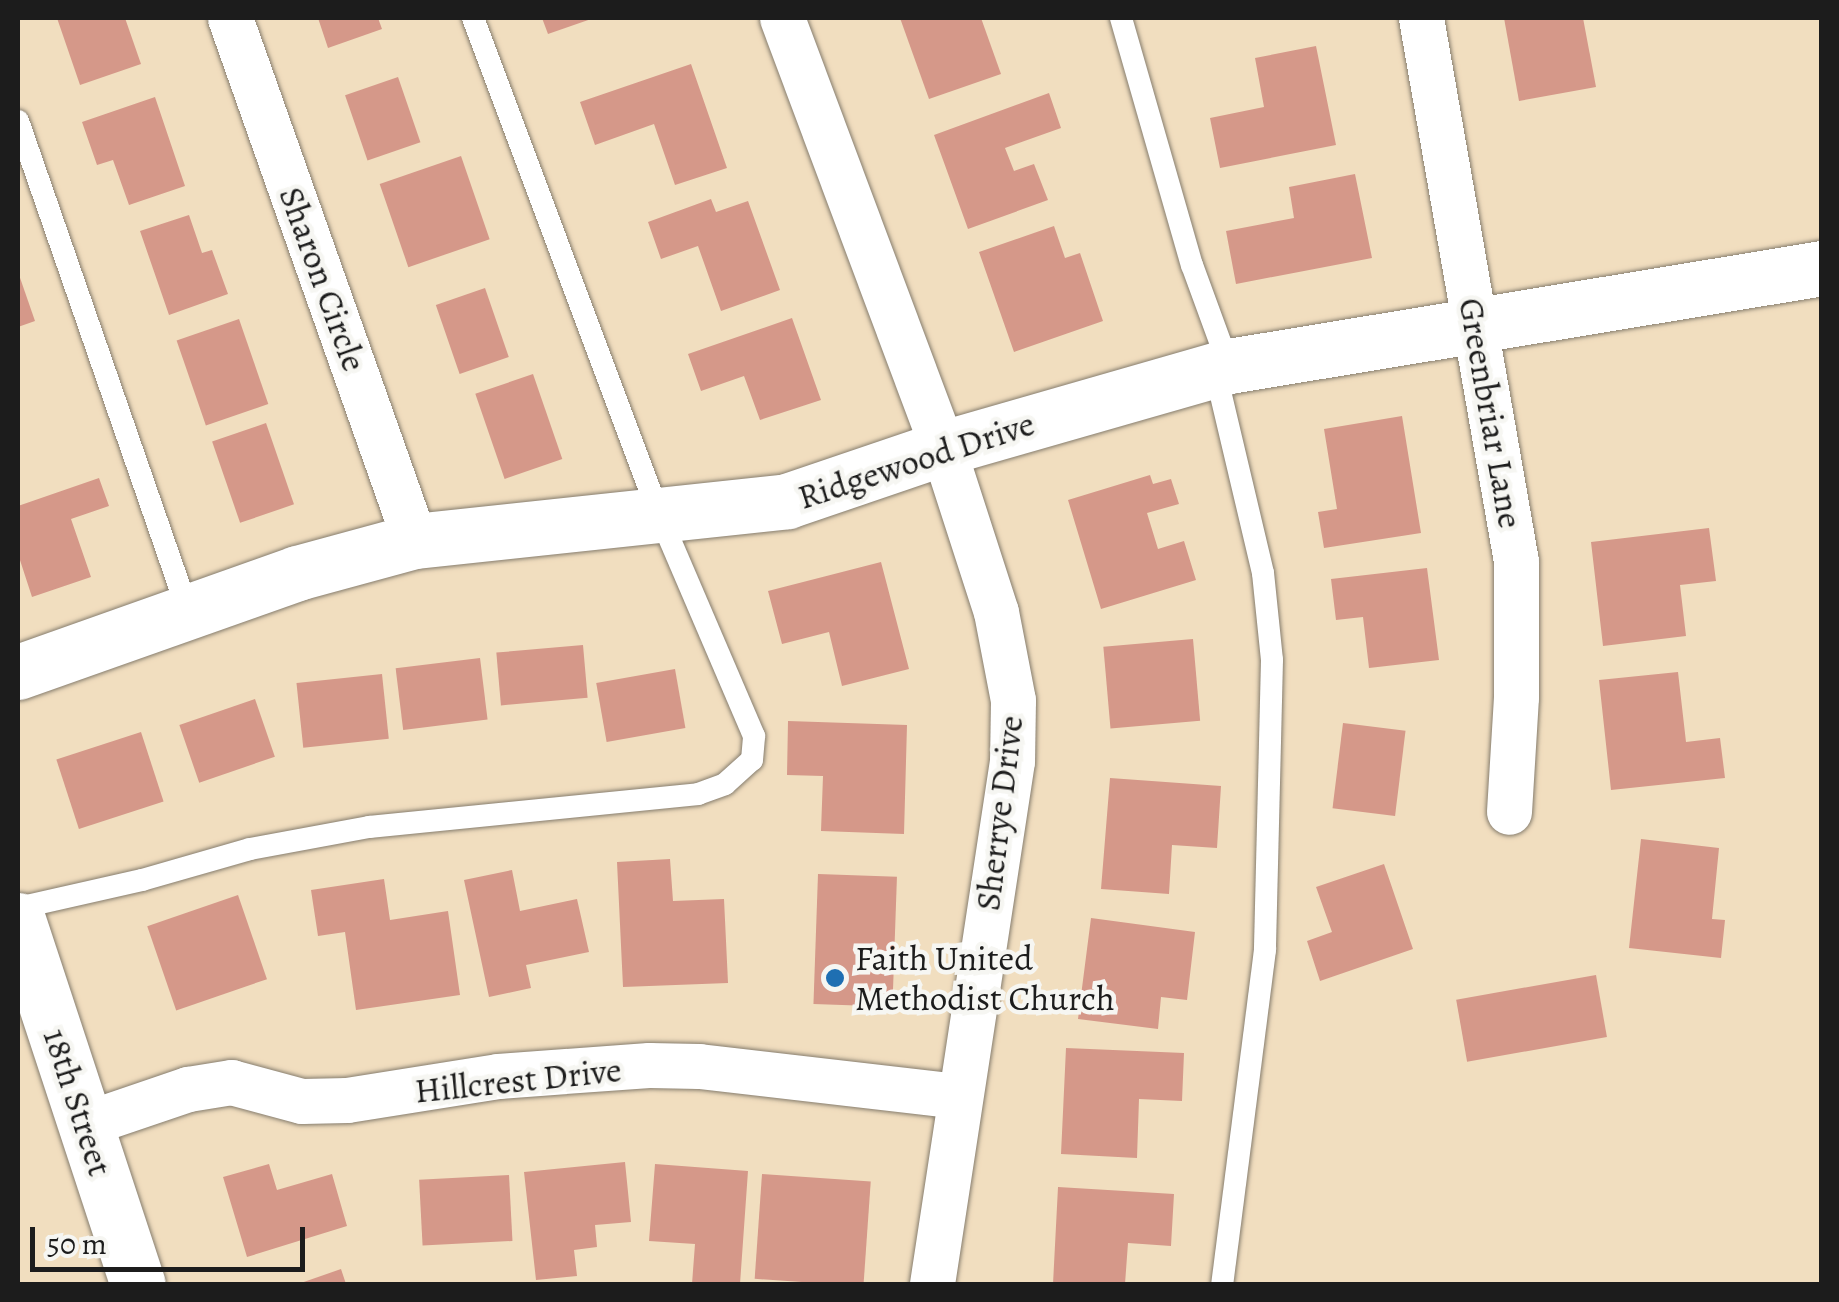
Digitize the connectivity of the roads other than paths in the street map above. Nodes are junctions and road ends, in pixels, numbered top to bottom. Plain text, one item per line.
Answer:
1 (230, 18) edge
2 (473, 18) edge
3 (782, 18) edge
4 (1121, 18) edge
5 (1420, 18) edge
6 (18, 120) edge
7 (1809, 270) edge
8 (1477, 323) junction
9 (1222, 368) junction
10 (943, 448) junction
11 (660, 517) junction
12 (416, 541) junction
13 (188, 611) junction
14 (18, 672) edge
15 (1509, 812) dead end
16 (18, 908) edge
17 (18, 920) edge
18 (958, 1096) junction
19 (85, 1124) junction
20 (138, 1284) edge
21 (932, 1284) edge
22 (1222, 1284) edge

1 - 12 street, Sharon Circle
2 - 11 lane
3 - 10 street, Sherrye Drive
4 - 9 lane
5 - 8 street, Greenbriar Lane
6 - 13 lane
7 - 8 street, Ridgewood Drive
8 - 9 street, Ridgewood Drive
8 - 15 street, Greenbriar Lane
9 - 10 street, Ridgewood Drive
9 - 22 lane
10 - 11 street, Ridgewood Drive
10 - 18 street, Sherrye Drive
11 - 12 street, Ridgewood Drive
11 - 16 lane
12 - 13 street, Ridgewood Drive
13 - 14 street, Ridgewood Drive
17 - 19 street, 18th Street
18 - 19 street, Hillcrest Drive
18 - 21 street, Sherrye Drive
19 - 20 street, 18th Street

